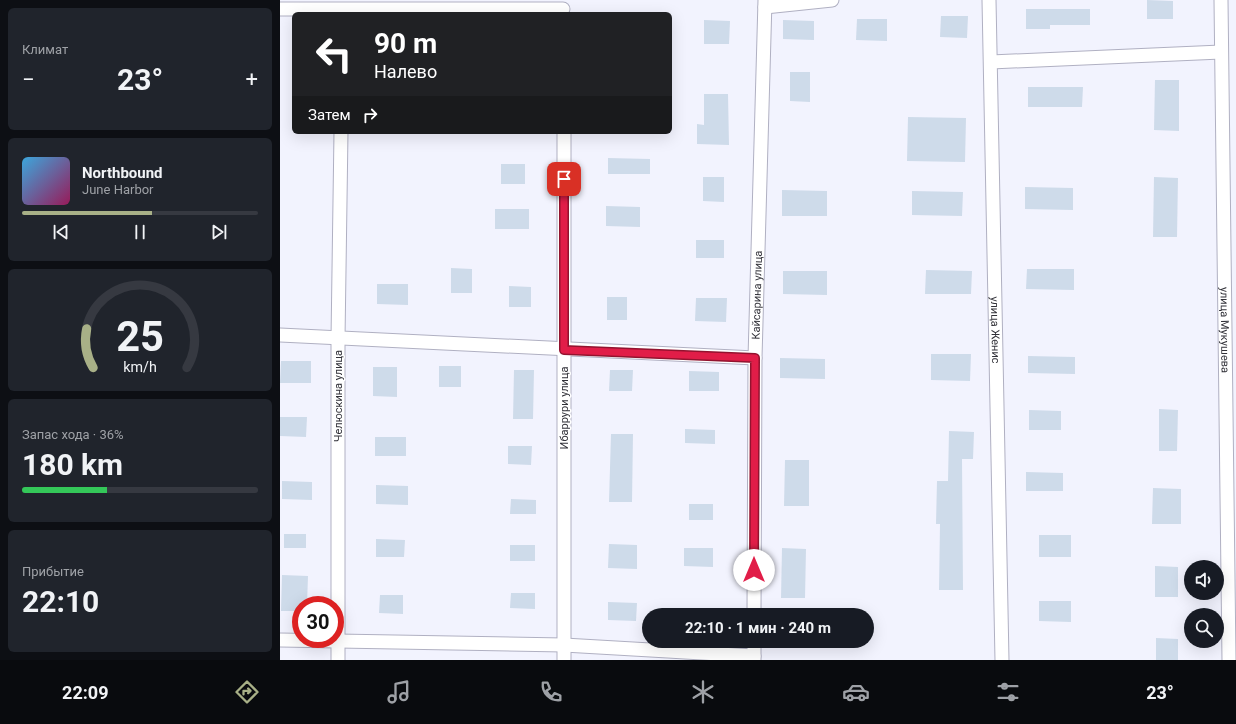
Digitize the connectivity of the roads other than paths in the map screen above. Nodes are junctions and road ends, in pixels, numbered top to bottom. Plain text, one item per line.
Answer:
1 (832, 0) edge
2 (989, 0) edge
3 (1221, 0) edge
4 (765, 4) edge
5 (342, 7) edge
6 (563, 8) edge
7 (280, 9) edge
8 (1221, 52) junction
9 (990, 62) junction
10 (341, 134) edge
11 (564, 134) edge
12 (280, 335) edge
13 (338, 339) junction
14 (564, 350) junction
15 (755, 358) junction
16 (338, 596) edge
17 (754, 608) edge
18 (280, 640) edge
19 (292, 640) edge
20 (344, 642) edge
21 (564, 645) junction
22 (338, 648) edge
23 (754, 658) edge
24 (338, 660) edge
25 (564, 660) edge
26 (1002, 660) edge
27 (1229, 660) edge

1 - 4 street
2 - 9 street, улица Женис
3 - 8 street, улица Мукушева
4 - 15 street, Кайсарина улица
5 - 6 street
5 - 7 street
8 - 9 street
8 - 27 street, улица Мукушева
9 - 26 street, улица Женис
10 - 13 street, Челюскина улица
11 - 14 street, Ибаррури улица
12 - 13 street
13 - 14 street
13 - 16 street, Челюскина улица
14 - 15 street
14 - 21 street, Ибаррури улица
15 - 17 street, Кайсарина улица
18 - 19 street
20 - 21 street
21 - 23 street
21 - 25 street, Ибаррури улица
22 - 24 street, Челюскина улица

